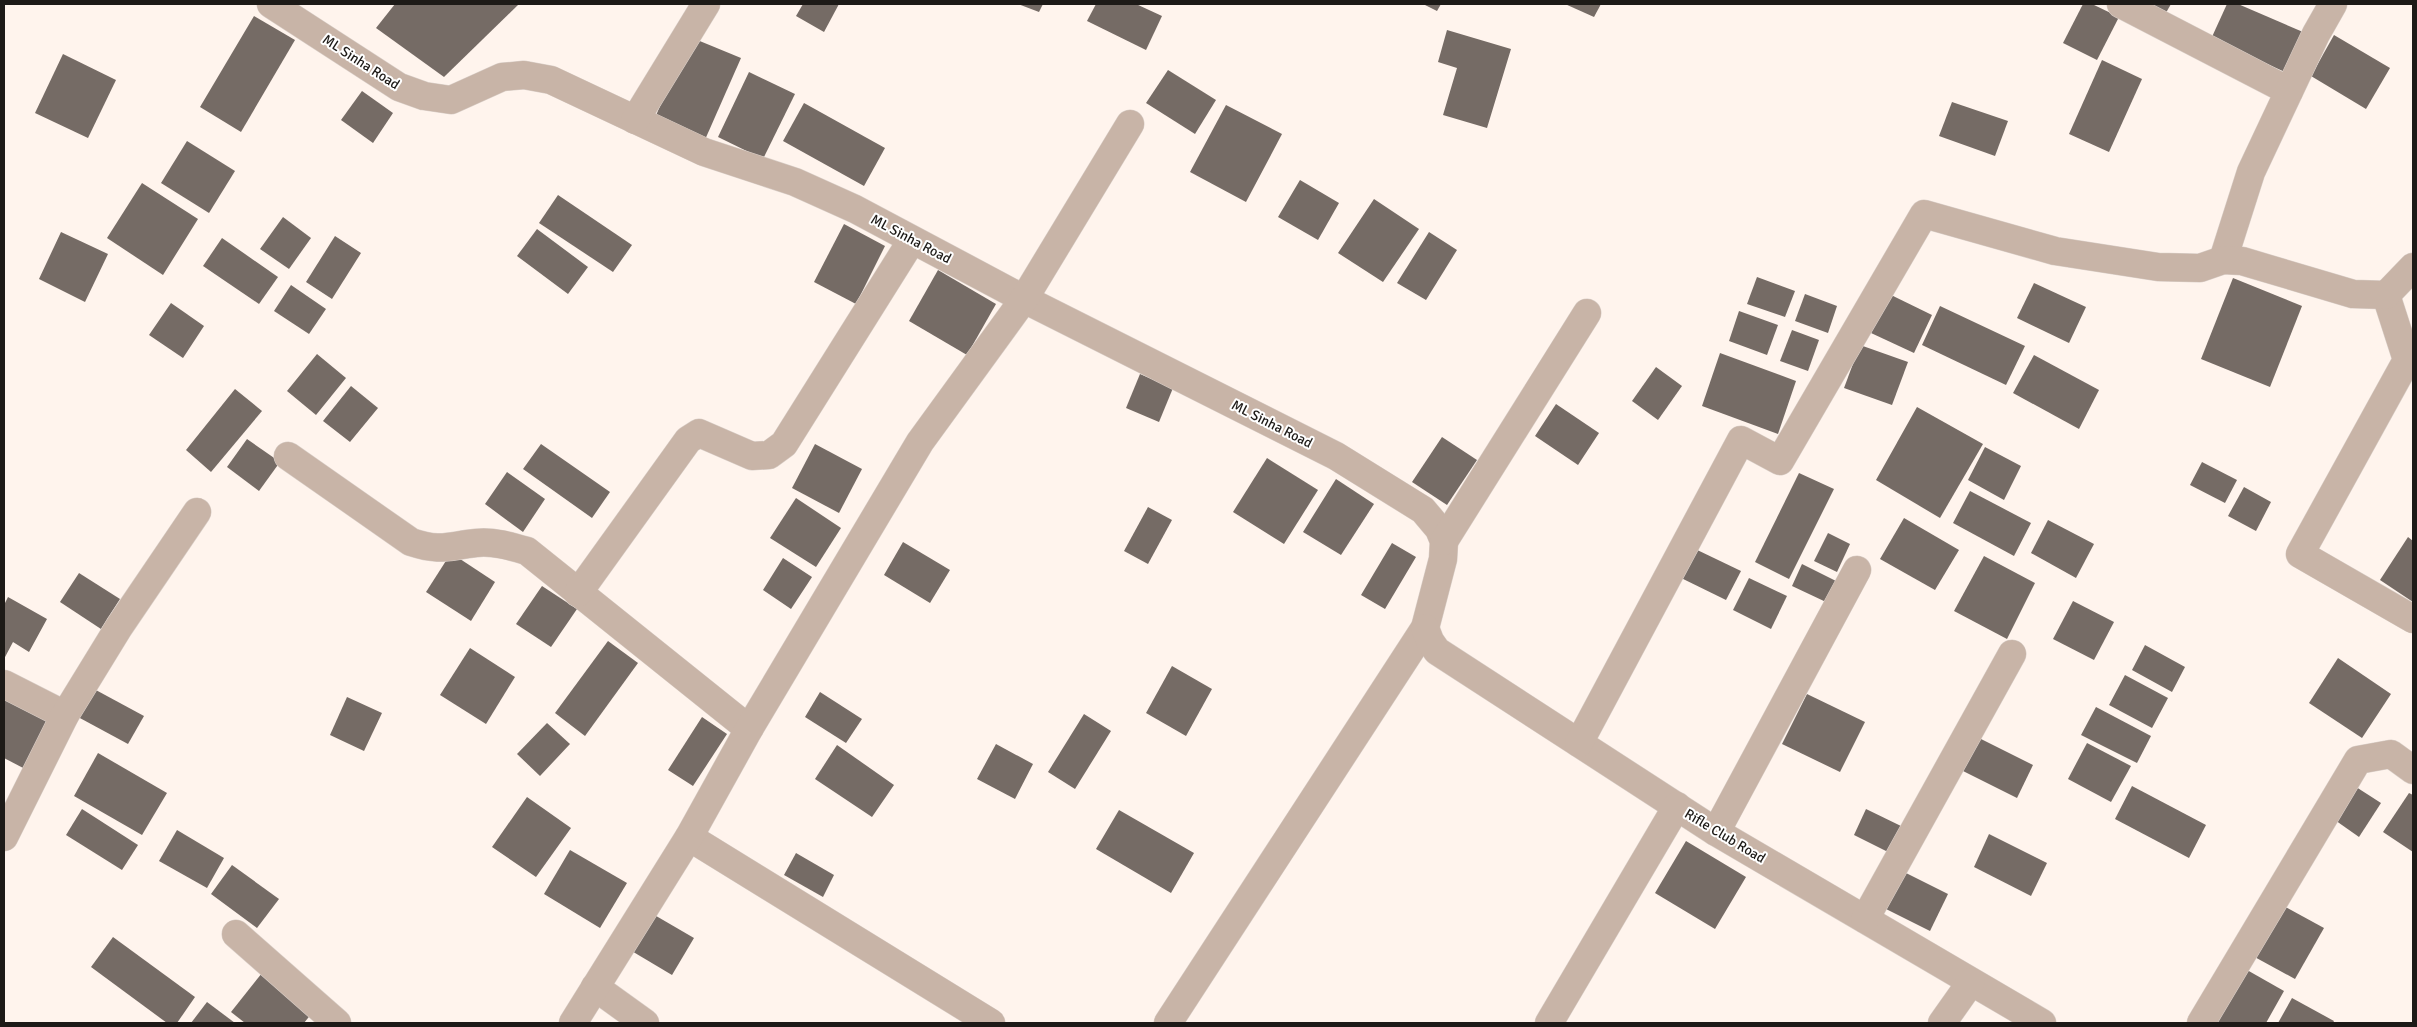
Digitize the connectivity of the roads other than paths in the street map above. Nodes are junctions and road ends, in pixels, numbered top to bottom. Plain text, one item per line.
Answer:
1 (272, 4) edge
2 (691, 4) edge
3 (706, 4) edge
4 (2121, 4) edge
5 (2333, 4) edge
6 (2289, 91) junction
7 (635, 120) junction
8 (1130, 124) dead end
9 (912, 240) junction
10 (2223, 260) junction
11 (2413, 267) edge
12 (2386, 295) junction
13 (1024, 299) junction
14 (1587, 312) dead end
15 (288, 456) dead end
16 (197, 512) dead end
17 (1444, 541) junction
18 (1857, 570) dead end
19 (578, 593) junction
20 (2413, 619) edge
21 (1425, 628) junction
22 (2012, 654) dead end
23 (4, 684) edge
24 (66, 715) junction
25 (749, 729) junction
26 (1579, 743) junction
27 (2413, 770) edge
28 (1677, 806) junction
29 (1716, 832) junction
30 (4, 837) edge
31 (689, 837) junction
32 (1865, 919) junction
33 (236, 934) dead end
34 (1972, 982) junction
35 (595, 987) junction
36 (337, 1023) edge
37 (573, 1023) edge
38 (645, 1023) edge
39 (991, 1023) edge
40 (1168, 1023) edge
41 (1549, 1023) edge
42 (1942, 1023) edge
43 (2042, 1023) edge
44 (2201, 1023) edge

1 - 7 street, ML Sinha Road
2 - 7 street
3 - 7 street
4 - 6 street
5 - 6 street
6 - 10 street
7 - 9 street, ML Sinha Road
8 - 13 street
9 - 13 street, ML Sinha Road
9 - 19 street
10 - 12 street
10 - 26 street
11 - 12 street
12 - 20 street
13 - 17 street, ML Sinha Road
13 - 25 street
14 - 17 street
15 - 19 street
16 - 24 street
17 - 21 street
18 - 29 street
19 - 25 street
21 - 26 street, Rifle Club Road
21 - 40 street
22 - 32 street
23 - 24 street
24 - 30 street
25 - 31 street
26 - 28 street, Rifle Club Road
27 - 44 street
28 - 29 street, Rifle Club Road
28 - 41 street
29 - 32 street, Rifle Club Road
31 - 35 street
31 - 39 street
32 - 34 street, Rifle Club Road
33 - 36 street
34 - 42 street
34 - 43 street, Rifle Club Road
35 - 37 street
35 - 38 street

